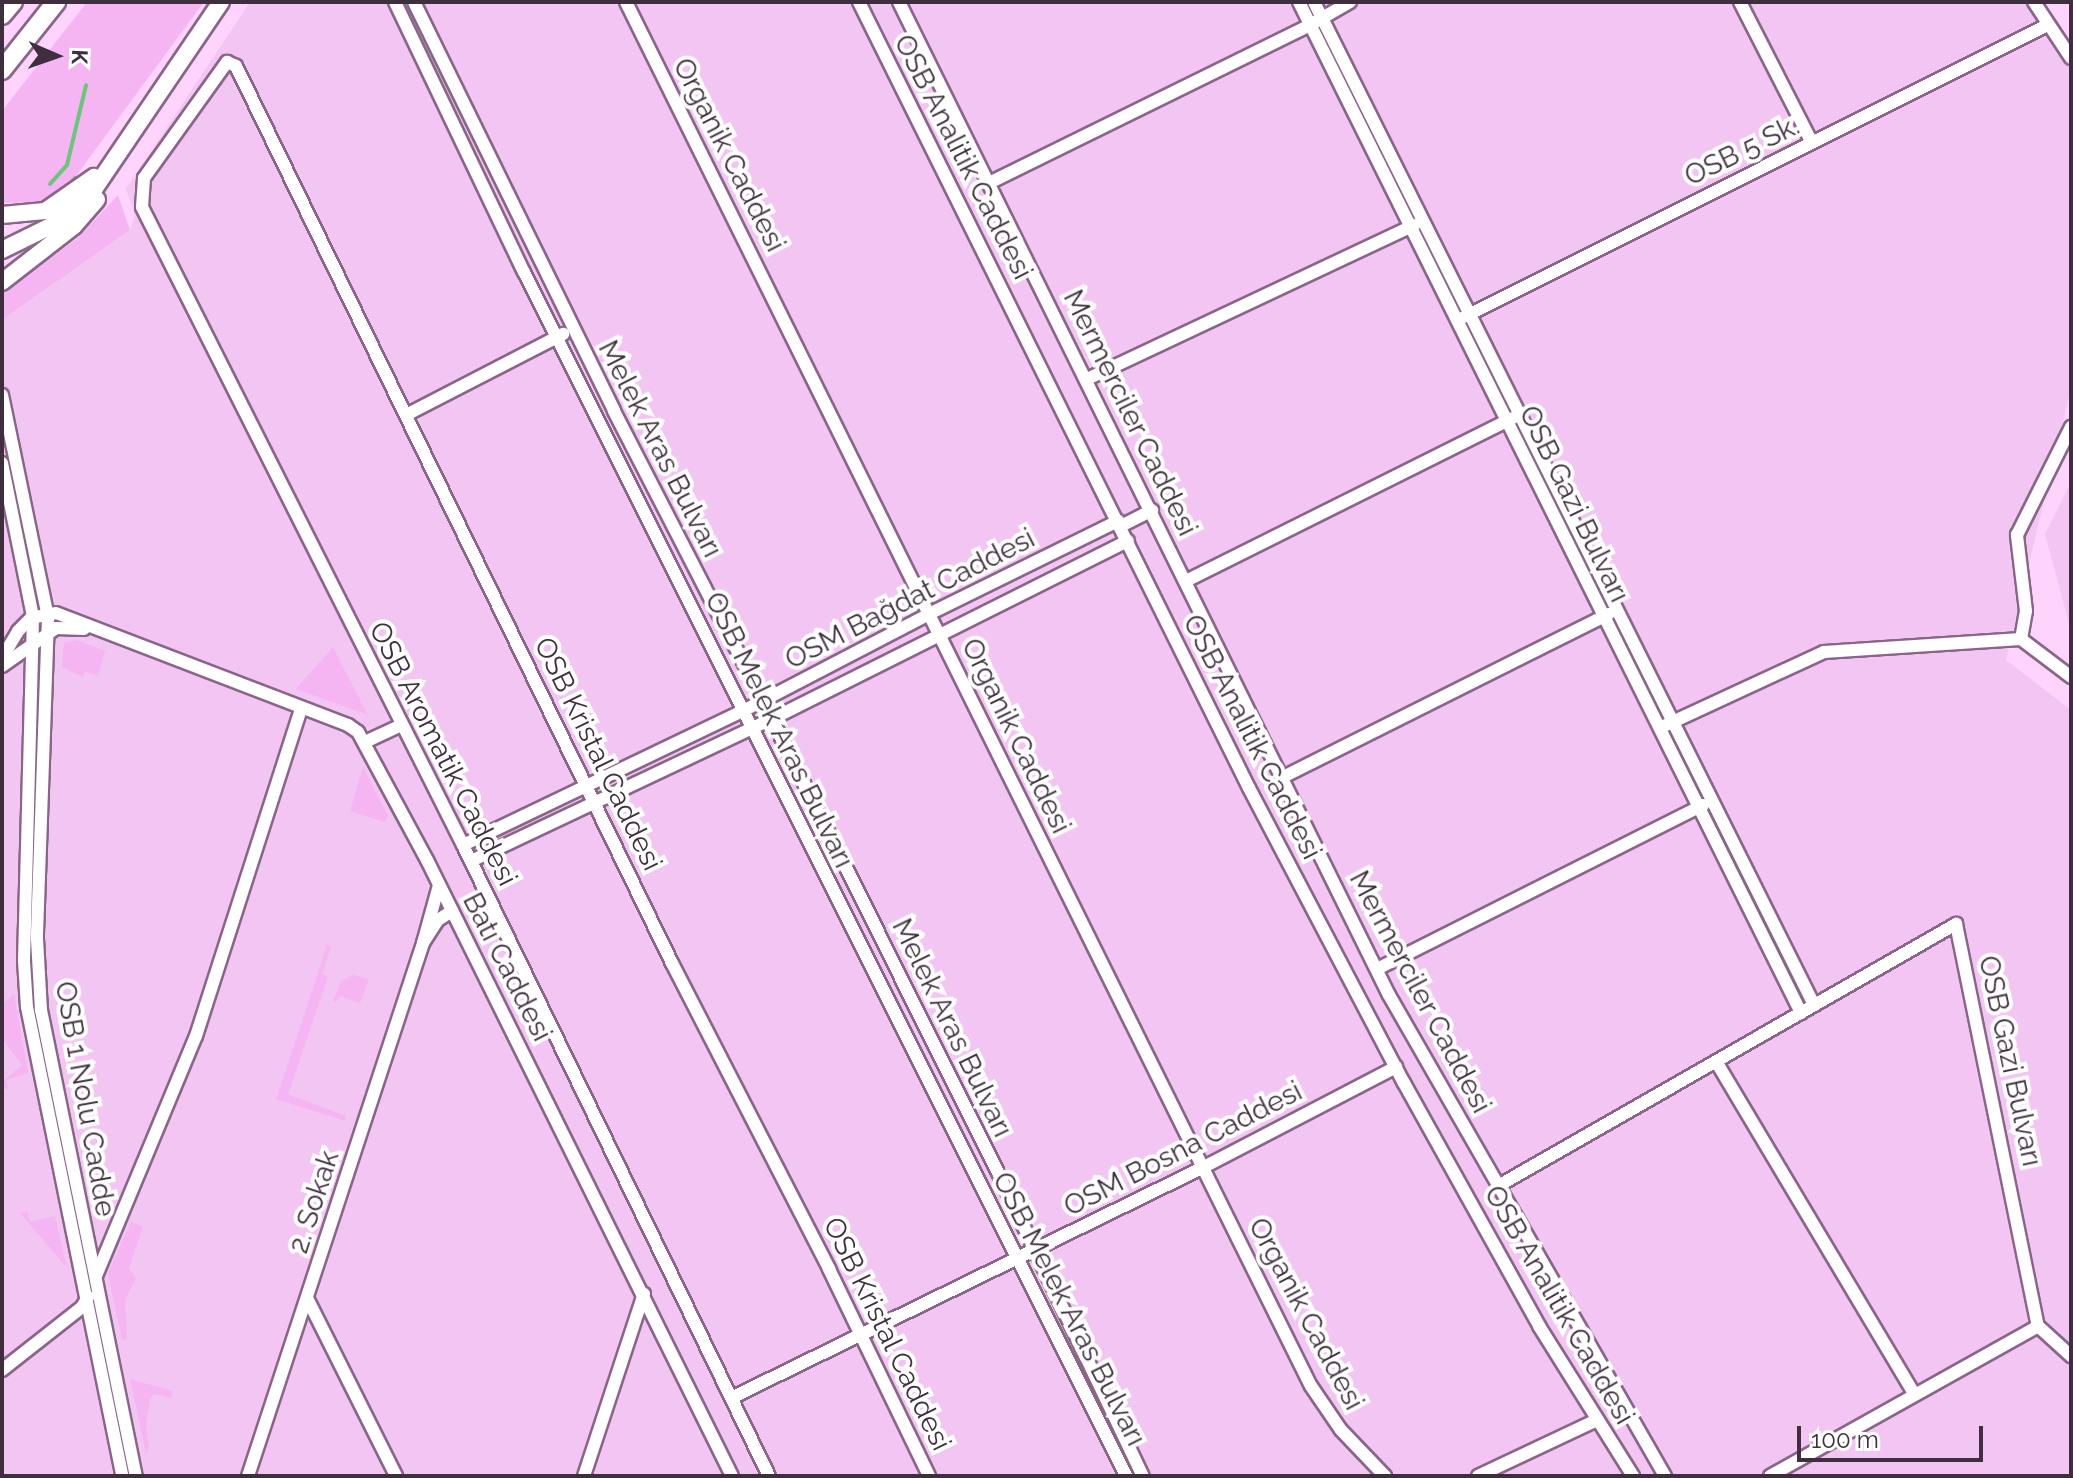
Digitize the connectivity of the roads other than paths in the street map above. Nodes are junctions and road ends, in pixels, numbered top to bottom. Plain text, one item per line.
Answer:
1 (56, 2) edge
2 (221, 2) edge
3 (395, 2) edge
4 (414, 2) edge
5 (626, 2) edge
6 (859, 2) edge
7 (899, 2) edge
8 (1299, 2) edge
9 (1314, 2) edge
10 (1350, 2) edge
11 (1740, 2) edge
12 (2034, 2) edge
13 (1316, 22) junction
14 (2048, 25) junction
15 (2071, 58) edge
16 (222, 64) joint
17 (2, 70) edge
18 (1812, 143) junction
19 (122, 153) junction
20 (989, 183) junction
21 (2, 215) edge
22 (1425, 220) junction
23 (1411, 228) junction
24 (2, 250) edge
25 (2, 282) edge
26 (1472, 313) junction
27 (1458, 320) junction
28 (572, 328) junction
29 (557, 338) junction
30 (1087, 379) junction
31 (3, 405) edge
32 (406, 415) junction
33 (1519, 415) junction
34 (1507, 421) junction
35 (2071, 427) edge
36 (2, 463) edge
37 (1152, 510) junction
38 (1120, 523) junction
39 (1128, 541) junction
40 (1186, 581) junction
41 (1616, 610) junction
42 (929, 614) junction
43 (40, 615) junction
44 (1603, 617) junction
45 (99, 632) junction
46 (940, 634) junction
47 (42, 637) junction
48 (2021, 639) junction
49 (2, 658) edge
50 (2, 666) edge
51 (2071, 677) edge
52 (762, 702) junction
53 (301, 708) junction
54 (743, 711) junction
55 (772, 719) junction
56 (1672, 722) junction
57 (401, 725) junction
58 (1659, 728) junction
59 (753, 729) junction
60 (365, 742) junction
61 (1283, 777) junction
62 (587, 787) junction
63 (594, 801) junction
64 (1710, 801) junction
65 (1697, 808) junction
66 (463, 845) junction
67 (471, 861) junction
68 (439, 885) junction
69 (452, 911) junction
70 (423, 943) junction
71 (1377, 969) junction
72 (1814, 1005) junction
73 (1801, 1013) junction
74 (1717, 1063) junction
75 (1396, 1067) junction
76 (1202, 1168) junction
77 (1498, 1186) junction
78 (113, 1234) junction
79 (88, 1246) junction
80 (1035, 1250) junction
81 (1018, 1259) junction
82 (93, 1284) junction
83 (644, 1294) junction
84 (307, 1298) junction
85 (85, 1303) junction
86 (2038, 1326) junction
87 (862, 1336) junction
88 (2071, 1356) edge
89 (2, 1370) edge
90 (1914, 1393) junction
91 (731, 1398) junction
92 (1597, 1420) junction
93 (122, 1476) edge
94 (136, 1476) edge
95 (248, 1476) edge
96 (396, 1476) edge
97 (584, 1476) edge
98 (732, 1476) edge
99 (769, 1476) edge
100 (929, 1476) edge
101 (1126, 1476) edge
102 (1143, 1476) edge
103 (1385, 1476) edge
104 (1478, 1476) edge
105 (1633, 1476) edge
106 (1665, 1476) edge
107 (1770, 1476) edge

1 - 17 highway
2 - 19 main road
3 - 29 street, OSB Melek Aras Bulvarı
4 - 28 street, Melek Aras Bulvarı
5 - 42 street, Organik Caddesi
6 - 38 street, OSB Analitik Caddesi
7 - 20 street, Mermerciler Caddesi
8 - 13 street, OSB Gazi Bulvarı
9 - 13 street, OSB Gazi Bulvarı
10 - 13 street
11 - 18 street
12 - 14 street
13 - 20 street
13 - 22 street, OSB Gazi Bulvarı
13 - 23 street, OSB Gazi Bulvarı
14 - 15 street
14 - 18 street, OSB 5 Sk.
16 - 32 street, OSB Kristal Caddesi
16 - 57 street, OSB Aromatik Caddesi
18 - 26 street, OSB 5 Sk.
19 - 21 main road
19 - 24 main road
19 - 25 main road
20 - 30 street, Mermerciler Caddesi
22 - 23 street
22 - 26 street, OSB Gazi Bulvarı
23 - 27 street, OSB Gazi Bulvarı
23 - 30 street
26 - 27 street, OSB 5 Sk.
26 - 33 street, OSB Gazi Bulvarı
27 - 34 street, OSB Gazi Bulvarı
28 - 29 street
28 - 52 street, Melek Aras Bulvarı
29 - 32 street
29 - 54 street, OSB Melek Aras Bulvarı
30 - 37 street, Mermerciler Caddesi
31 - 43 street, OSB 1 Nolu Cadde
32 - 62 street, OSB Kristal Caddesi
33 - 34 street
33 - 41 street, OSB Gazi Bulvarı
34 - 40 street
34 - 44 street, OSB Gazi Bulvarı
35 - 48 street
36 - 43 street, OSB 1 Nolu Cadde
37 - 38 street, OSM Bağdat Caddesi
37 - 40 street, Mermerciler Caddesi
38 - 39 street, OSB Analitik Caddesi
38 - 42 street, OSM Bağdat Caddesi
39 - 46 street, OSM Bağdat Caddesi
39 - 75 street, OSB Analitik Caddesi
40 - 61 street, Mermerciler Caddesi
41 - 44 street
41 - 56 street, OSB Gazi Bulvarı
42 - 46 street, Organik Caddesi
42 - 52 street, OSM Bağdat Caddesi
43 - 45 street, Batı Caddesi
43 - 47 street, OSB 1 Nolu Cadde
43 - 49 street
44 - 58 street, OSB Gazi Bulvarı
44 - 61 street
45 - 47 street, Batı Caddesi
45 - 53 street, Batı Caddesi
46 - 55 street, OSM Bağdat Caddesi
46 - 76 street, Organik Caddesi
47 - 50 street
47 - 79 street, OSB 1 Nolu Cadde
47 - 85 street, OSB 1 Nolu Cadde
48 - 51 street
48 - 56 street
52 - 54 street, OSM Bağdat Caddesi
52 - 55 street, Melek Aras Bulvarı
53 - 60 street, Batı Caddesi
53 - 78 street
54 - 59 street, OSB Melek Aras Bulvarı
54 - 62 street, OSM Bağdat Caddesi
55 - 59 street, OSM Bağdat Caddesi
55 - 80 street, Melek Aras Bulvarı
56 - 58 street
56 - 64 street, OSB Gazi Bulvarı
57 - 60 street
57 - 66 street, OSB Aromatik Caddesi
58 - 65 street, OSB Gazi Bulvarı
59 - 63 street, OSM Bağdat Caddesi
59 - 81 street, OSB Melek Aras Bulvarı
60 - 68 street, Batı Caddesi
61 - 71 street, Mermerciler Caddesi
62 - 63 street, OSB Kristal Caddesi
62 - 66 street, OSM Bağdat Caddesi
63 - 67 street, OSM Bağdat Caddesi
63 - 87 street, OSB Kristal Caddesi
64 - 65 street
64 - 72 street, OSB Gazi Bulvarı
65 - 71 street
65 - 73 street, OSB Gazi Bulvarı
66 - 67 street, OSB Aromatik Caddesi
67 - 91 street, OSB Aromatik Caddesi
68 - 69 street, Batı Caddesi
68 - 70 street, 2. Sokak
69 - 70 street, 2. Sokak
69 - 83 street, Batı Caddesi
70 - 84 street, 2. Sokak
71 - 77 street, Mermerciler Caddesi
72 - 73 street, OSB Gazi Bulvarı
72 - 86 street, OSB Gazi Bulvarı
73 - 74 street
74 - 77 street
74 - 90 street
75 - 76 street, OSM Bosna Caddesi
75 - 92 street, OSB Analitik Caddesi
76 - 80 street, OSM Bosna Caddesi
76 - 103 street, Organik Caddesi
77 - 106 street, Mermerciler Caddesi
78 - 79 street
78 - 82 street
79 - 82 street, OSB 1 Nolu Cadde
80 - 81 street, OSM Bosna Caddesi
80 - 102 street, Melek Aras Bulvarı
81 - 87 street, OSM Bosna Caddesi
81 - 101 street, OSB Melek Aras Bulvarı
82 - 85 street
82 - 94 street, OSB 1 Nolu Cadde
83 - 97 street
83 - 98 street, Batı Caddesi
84 - 95 street, 2. Sokak
84 - 96 street
85 - 89 street
85 - 93 street, OSB 1 Nolu Cadde
86 - 88 street
86 - 90 street
87 - 91 street, OSM Bosna Caddesi
87 - 100 street, OSB Kristal Caddesi
90 - 107 street
91 - 99 street, OSB Aromatik Caddesi
92 - 104 street
92 - 105 street, OSB Analitik Caddesi

